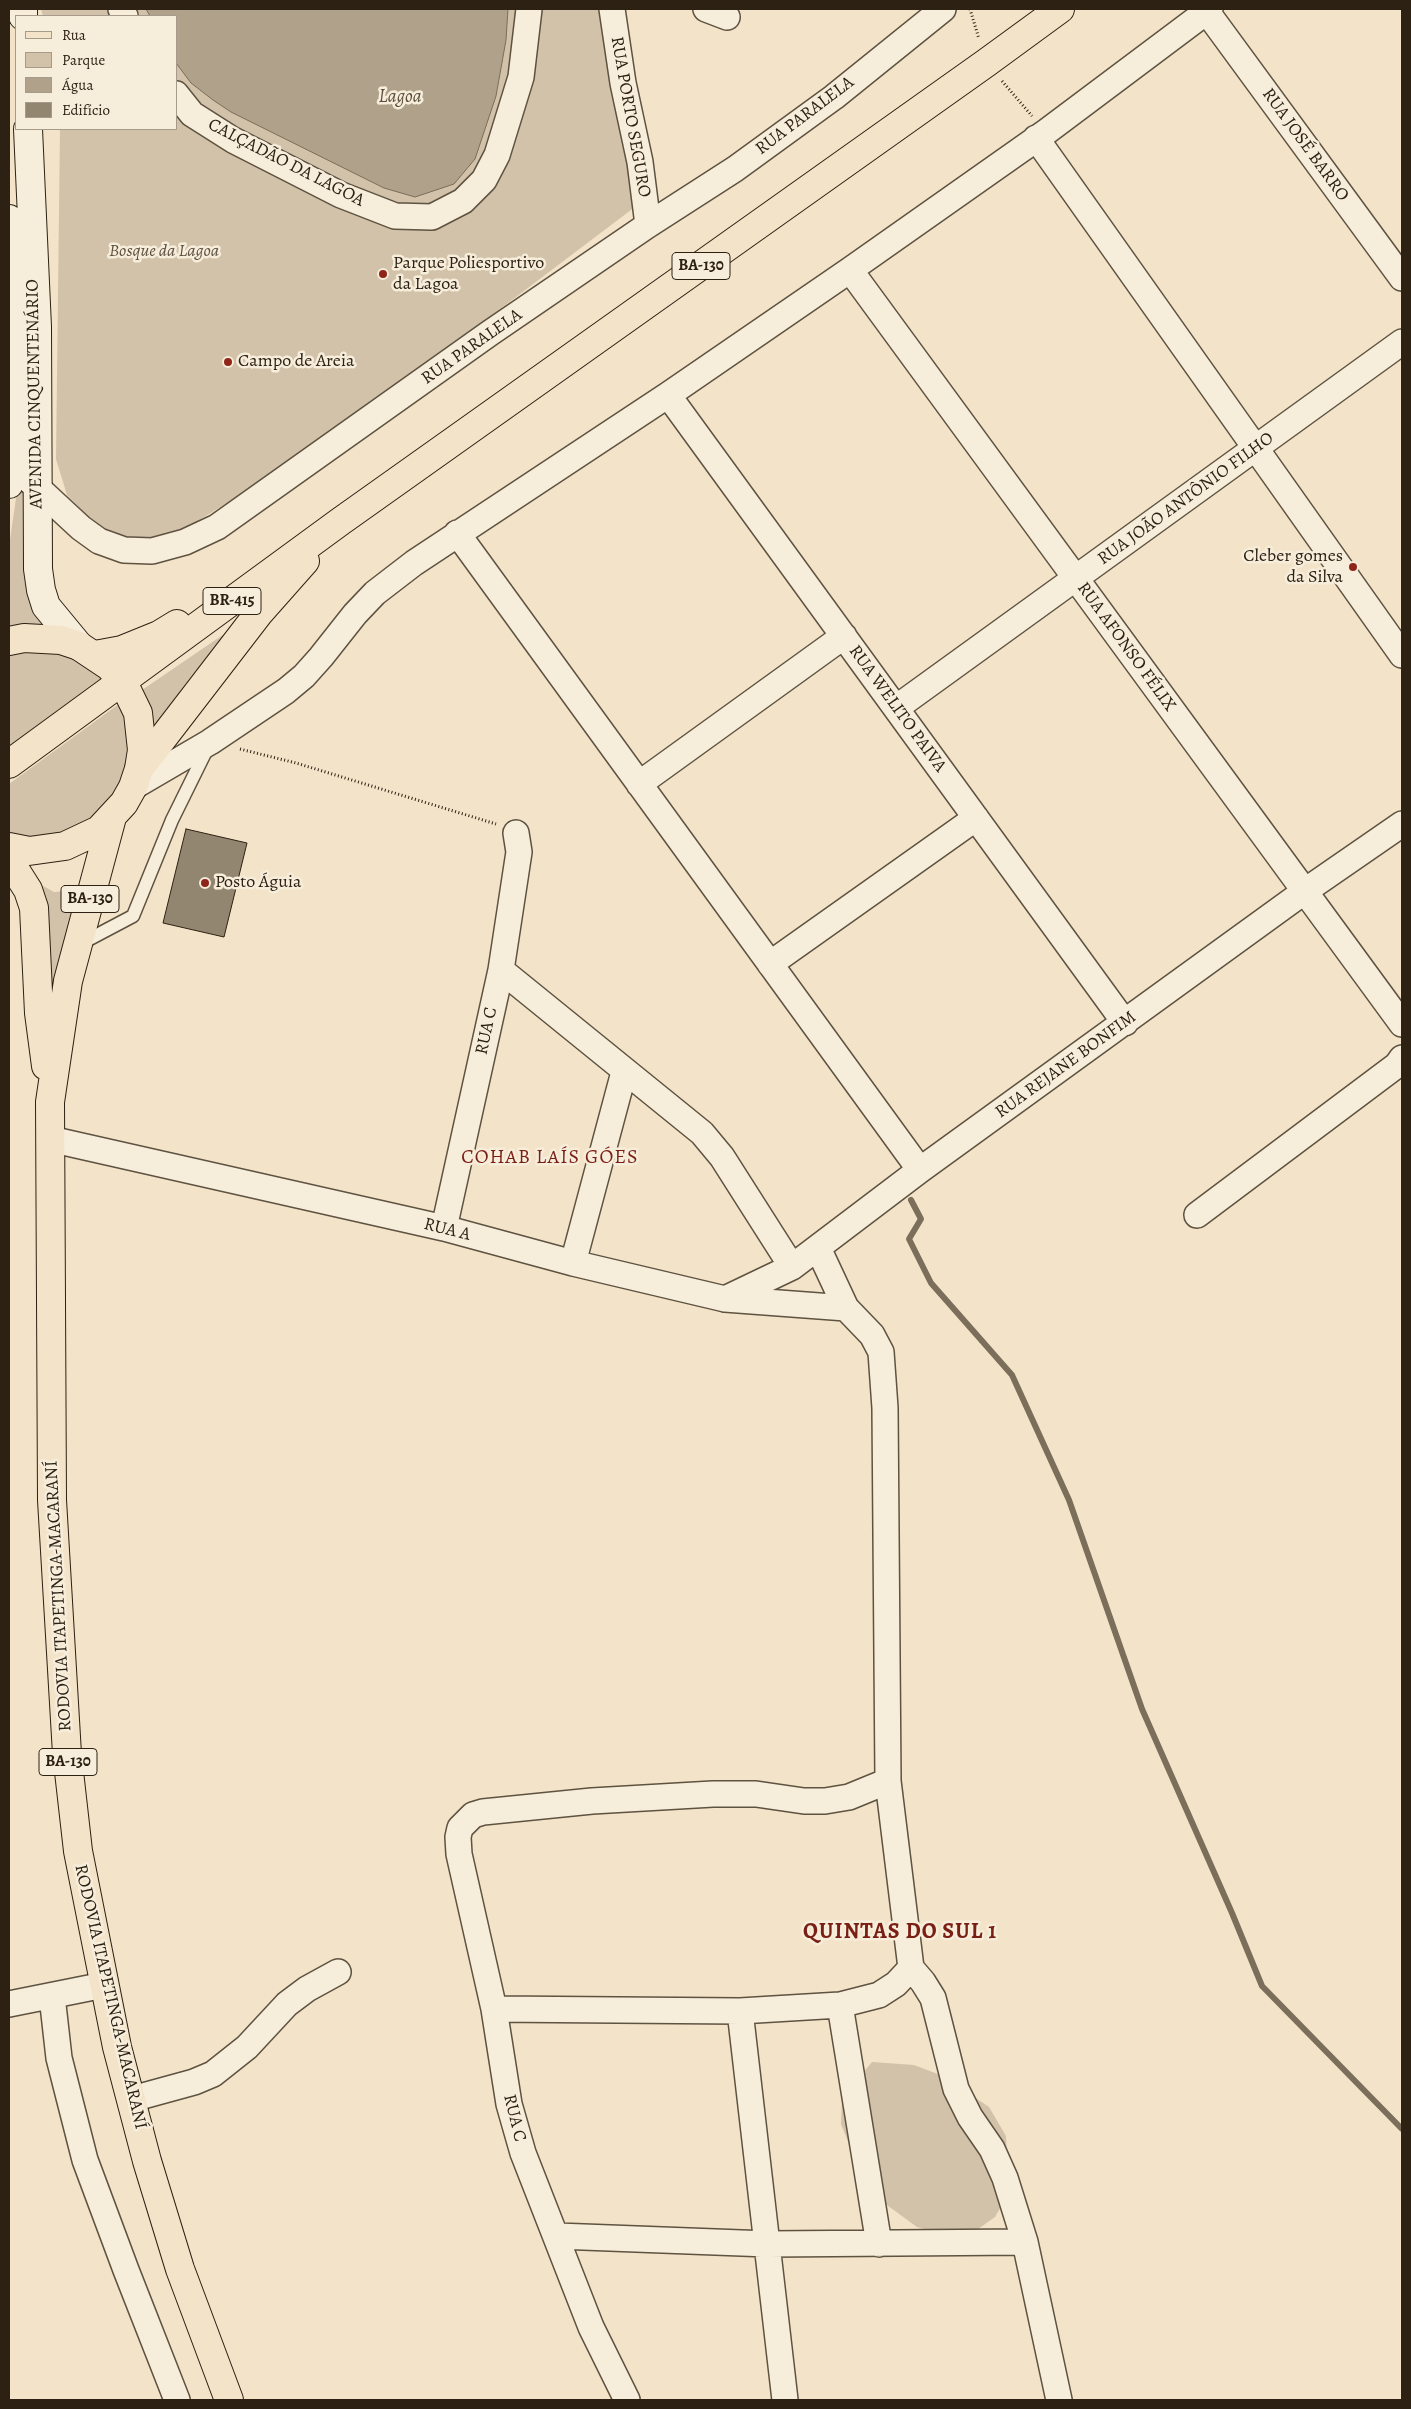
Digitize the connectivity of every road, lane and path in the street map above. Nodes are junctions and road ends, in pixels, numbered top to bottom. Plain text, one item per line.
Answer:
1 (529, 9) edge
2 (612, 9) edge
3 (1060, 9) edge
4 (1209, 10) edge
5 (938, 11) edge
6 (986, 63) junction
7 (178, 96) edge
8 (28, 130) edge
9 (1040, 135) junction
10 (9, 219) edge
11 (648, 225) junction
12 (850, 270) junction
13 (1402, 278) edge
14 (1402, 342) edge
15 (668, 395) junction
16 (1256, 448) junction
17 (10, 470) edge
18 (36, 486) junction
19 (341, 521) junction
20 (457, 532) junction
21 (1076, 578) junction
22 (844, 636) junction
23 (9, 641) edge
24 (87, 650) junction
25 (1402, 655) edge
26 (122, 680) junction
27 (896, 708) junction
28 (210, 742) junction
29 (9, 764) edge
30 (136, 778) junction
31 (639, 784) junction
32 (112, 817) junction
33 (976, 818) junction
34 (1402, 824) edge
35 (516, 833) joint
36 (9, 847) edge
37 (9, 860) edge
38 (1305, 891) junction
39 (78, 946) junction
40 (770, 964) junction
41 (501, 970) junction
42 (1125, 1023) junction
43 (1402, 1024) edge
44 (1402, 1058) edge
45 (624, 1072) junction
46 (50, 1102) junction
47 (50, 1139) junction
48 (920, 1170) junction
49 (1197, 1216) dead end
50 (444, 1228) junction
51 (818, 1248) junction
52 (572, 1263) junction
53 (792, 1267) junction
54 (725, 1299) junction
55 (846, 1308) junction
56 (888, 1781) junction
57 (911, 1968) junction
58 (338, 1972) dead end
59 (104, 1985) junction
60 (52, 1996) junction
61 (9, 2004) edge
62 (840, 2005) junction
63 (494, 2009) junction
64 (740, 2010) junction
65 (132, 2099) junction
66 (557, 2236) junction
67 (1025, 2242) junction
68 (768, 2244) junction
69 (879, 2244) junction
70 (177, 2400) edge
71 (229, 2400) edge
72 (627, 2400) edge
73 (785, 2400) edge
74 (1059, 2400) edge

1 - 7 street, CALÇADÃO DA LAGOA
2 - 11 street, RUA PORTO SEGURO
3 - 6 main road, BA-130
4 - 9 street
4 - 13 street, RUA JOSÉ BARRO
5 - 11 street, RUA PARALELA
6 - 9 path
6 - 19 main road, BA-130
8 - 18 main road, AVENIDA CINQUENTENÁRIO
9 - 12 street
9 - 16 street
10 - 17 main road, AVENIDA CINQUENTENÁRIO
11 - 18 street, RUA PARALELA
12 - 15 street
12 - 21 street, RUA AFONSO FÉLIX
14 - 16 street, RUA JOÃO ANTÔNIO FILHO
15 - 20 street
15 - 22 street, RUA WELITO PAIVA
16 - 21 street, RUA JOÃO ANTÔNIO FILHO
16 - 25 street
17 - 18 street, RUA PARALELA
18 - 24 main road, AVENIDA CINQUENTENÁRIO
19 - 24 main road
19 - 26 main road, BR-415
19 - 30 main road
20 - 28 street
20 - 31 street
21 - 27 street, RUA JOÃO ANTÔNIO FILHO
21 - 38 street, RUA AFONSO FÉLIX
22 - 27 street, RUA WELITO PAIVA
22 - 31 street
23 - 24 main road
24 - 26 main road
26 - 29 main road, BR-415
26 - 30 main road
27 - 33 street, RUA WELITO PAIVA
28 - 30 street
28 - 35 path
28 - 39 lane
30 - 32 main road
31 - 40 street
32 - 36 main road
32 - 39 main road, BA-130
33 - 40 street
33 - 42 street, RUA WELITO PAIVA
34 - 38 street, RUA REJANE BONFIM
35 - 41 street, RUA C
37 - 46 main road
38 - 42 street, RUA REJANE BONFIM
38 - 43 street, RUA AFONSO FÉLIX
39 - 46 main road, RODOVIA ITAPETINGA-MACARANÍ / BA-130
40 - 48 street
41 - 45 street
41 - 50 street, RUA C
42 - 48 street, RUA REJANE BONFIM
44 - 49 street
45 - 52 street
45 - 53 street
46 - 47 main road, RODOVIA ITAPETINGA-MACARANÍ / BA-130
47 - 50 street, RUA A
47 - 59 main road, RODOVIA ITAPETINGA-MACARANÍ / BA-130
48 - 51 street, RUA REJANE BONFIM
50 - 52 street, RUA A
51 - 53 street, RUA REJANE BONFIM
51 - 55 street
52 - 54 street, RUA A
53 - 54 street, RUA REJANE BONFIM
54 - 55 street, RUA A
55 - 56 street
56 - 57 street
56 - 63 street, RUA C
57 - 62 street
57 - 67 street
58 - 65 street
59 - 60 street
59 - 65 main road, RODOVIA ITAPETINGA-MACARANÍ / BA-130
60 - 61 street
60 - 70 street
62 - 64 street
62 - 69 street
63 - 64 street
63 - 66 street, RUA C
64 - 68 street
65 - 71 main road, RODOVIA ITAPETINGA-MACARANÍ / BA-130
66 - 68 street
66 - 72 street, RUA C
67 - 69 street
67 - 74 street
68 - 69 street
68 - 73 street

